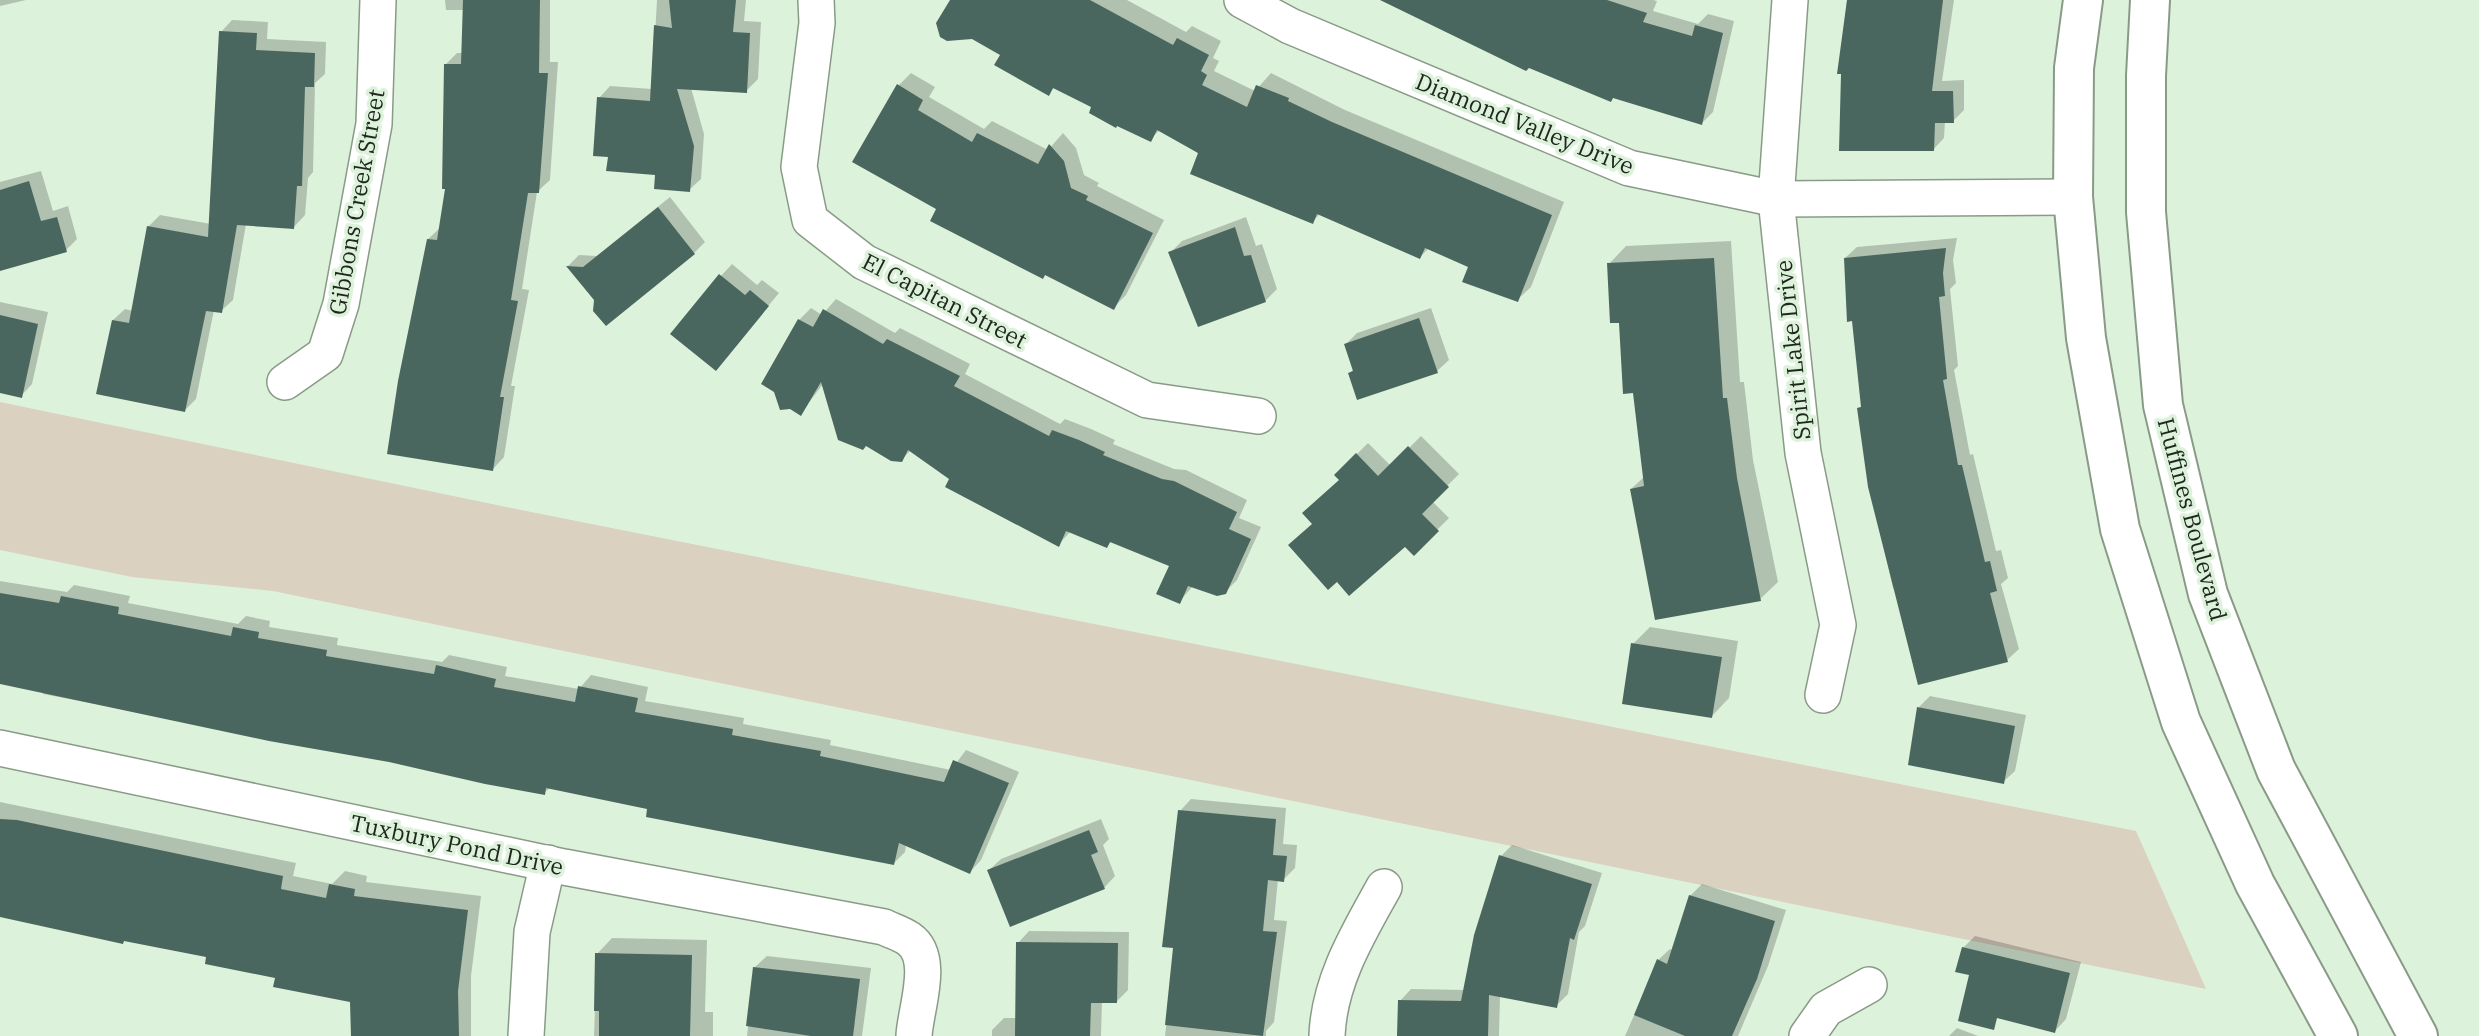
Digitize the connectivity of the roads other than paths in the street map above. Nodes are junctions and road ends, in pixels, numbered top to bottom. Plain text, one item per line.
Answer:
1 (378, 0) edge
2 (816, 0) edge
3 (1242, 0) edge
4 (1790, 0) edge
5 (2083, 0) edge
6 (2150, 0) edge
7 (2073, 197) junction
8 (1776, 199) junction
9 (285, 382) dead end
10 (1258, 416) dead end
11 (1823, 695) dead end
12 (0, 748) edge
13 (548, 863) junction
14 (1384, 887) dead end
15 (1869, 985) dead end
16 (526, 1036) edge
17 (914, 1036) edge
18 (1327, 1036) edge
19 (1807, 1036) edge
20 (2338, 1036) edge
21 (2418, 1036) edge

1 - 9 street, Gibbons Creek Street
2 - 10 street, El Capitan Street
3 - 8 street, Diamond Valley Drive
4 - 8 street, Spirit Lake Drive
5 - 7 main road
6 - 21 main road, Huffines Boulevard
7 - 8 street, Diamond Valley Drive
7 - 20 main road
8 - 11 street, Spirit Lake Drive
12 - 13 street, Tuxbury Pond Drive
13 - 16 street
13 - 17 street, Tuxbury Pond Drive
14 - 18 street
15 - 19 street

